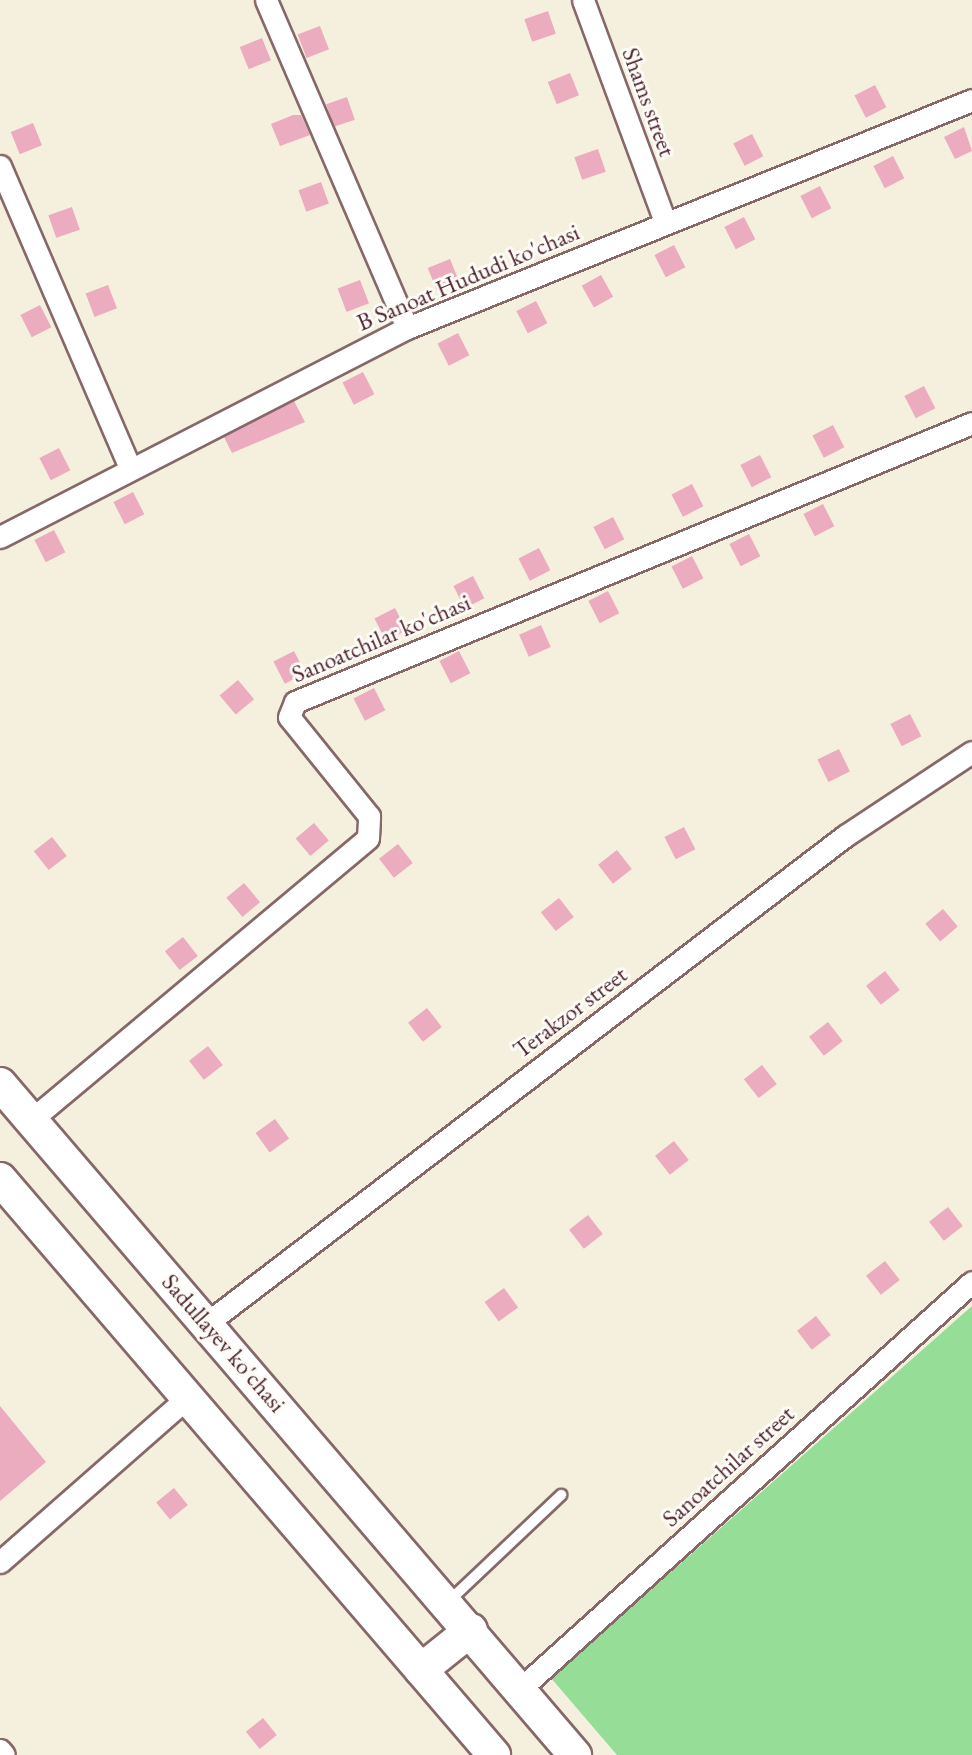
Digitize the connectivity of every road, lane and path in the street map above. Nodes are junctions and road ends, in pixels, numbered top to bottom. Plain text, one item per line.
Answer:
1 (266, 0) edge
2 (583, 0) edge
3 (972, 100) edge
4 (0, 166) edge
5 (666, 222) junction
6 (407, 328) junction
7 (972, 423) edge
8 (129, 465) junction
9 (0, 537) edge
10 (972, 752) edge
11 (0, 1084) edge
12 (31, 1120) junction
13 (0, 1179) edge
14 (972, 1282) edge
15 (207, 1323) junction
16 (188, 1397) junction
17 (561, 1495) dead end
18 (0, 1562) edge
19 (448, 1602) junction
20 (471, 1630) junction
21 (421, 1670) junction
22 (520, 1689) junction
23 (0, 1750) edge
24 (484, 1751) edge
25 (4, 1755) edge
26 (575, 1755) edge

1 - 6 street
2 - 5 street, Shams street
3 - 5 street, B Sanoat Hududi ko'chasi
4 - 8 street
5 - 6 street, B Sanoat Hududi ko'chasi
6 - 8 street, B Sanoat Hududi ko'chasi
7 - 12 street, Sanoatchilar ko'chasi
8 - 9 street, B Sanoat Hududi ko'chasi
10 - 15 street, Terakzor street
11 - 12 main road, Sadullayev ko'chasi
12 - 15 main road, Sadullayev ko'chasi
13 - 16 main road
14 - 22 street, Sanoatchilar street
15 - 19 main road, Sadullayev ko'chasi
16 - 18 street
16 - 21 main road
17 - 19 lane
19 - 20 main road, Sadullayev ko'chasi
20 - 21 main road
20 - 22 main road, Sadullayev ko'chasi
21 - 24 main road
22 - 26 main road, Sadullayev ko'chasi
23 - 25 street

